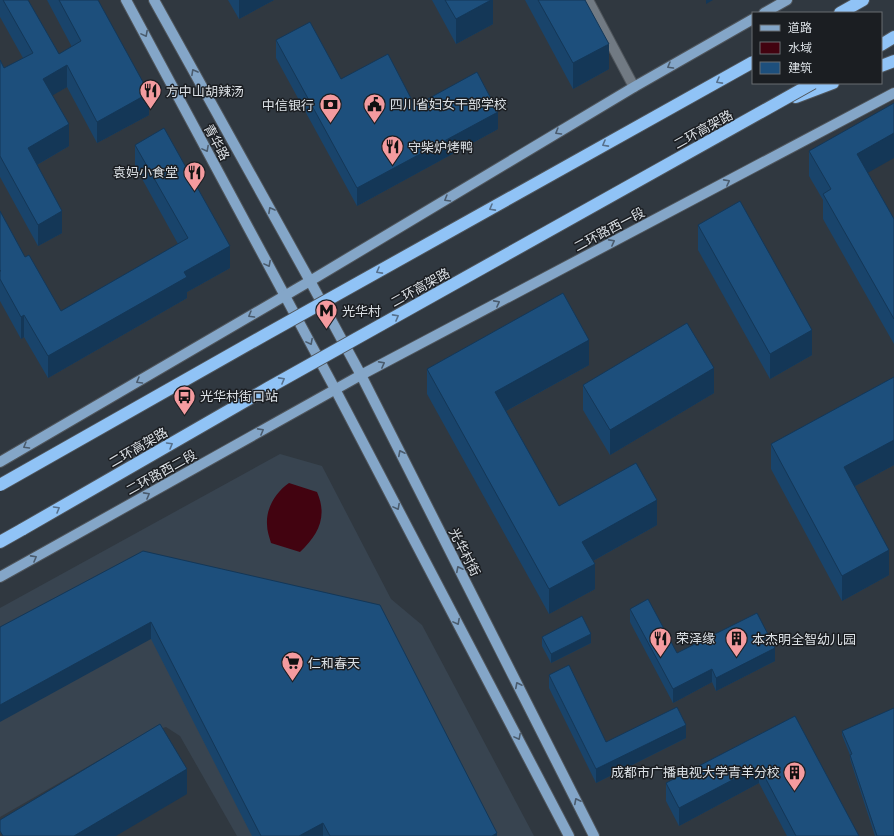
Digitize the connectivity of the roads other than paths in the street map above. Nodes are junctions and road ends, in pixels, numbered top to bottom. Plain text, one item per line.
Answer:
1 (126, 0) edge
2 (154, 0) edge
3 (588, 0) edge
4 (787, 0) edge
5 (850, 0) edge
6 (863, 0) edge
7 (766, 12) edge
8 (832, 12) edge
9 (842, 12) edge
10 (752, 20) edge
11 (894, 37) edge
12 (882, 44) edge
13 (894, 61) edge
14 (752, 63) edge
15 (882, 66) edge
16 (811, 84) edge
17 (830, 84) edge
18 (634, 87) junction
19 (894, 93) edge
20 (778, 103) junction
21 (310, 281) junction
22 (285, 296) junction
23 (361, 375) junction
24 (335, 389) junction
25 (0, 462) edge
26 (0, 485) edge
27 (0, 540) edge
28 (0, 577) edge
29 (569, 836) edge
30 (594, 836) edge

1 -> 22 main road, 青华路
21 -> 2 main road, 青华路
3 - 18 street
4 - 7 main road
5 - 8 highway
6 - 9 highway
10 -> 18 main road
11 - 12 highway
13 - 15 highway
14 -> 26 highway, bridge
16 - 20 highway, 二环高架路, bridge
17 - 20 highway, bridge
18 -> 21 main road
23 -> 19 main road, 二环路西一段
27 -> 20 highway, 二环高架路, bridge
21 - 22 main road
21 - 23 main road, 光华村街
22 -> 24 main road
22 -> 25 main road
23 - 24 main road, 二环路西一段
30 -> 23 main road, 光华村街
28 -> 24 main road, 二环路西二段
24 -> 29 main road

